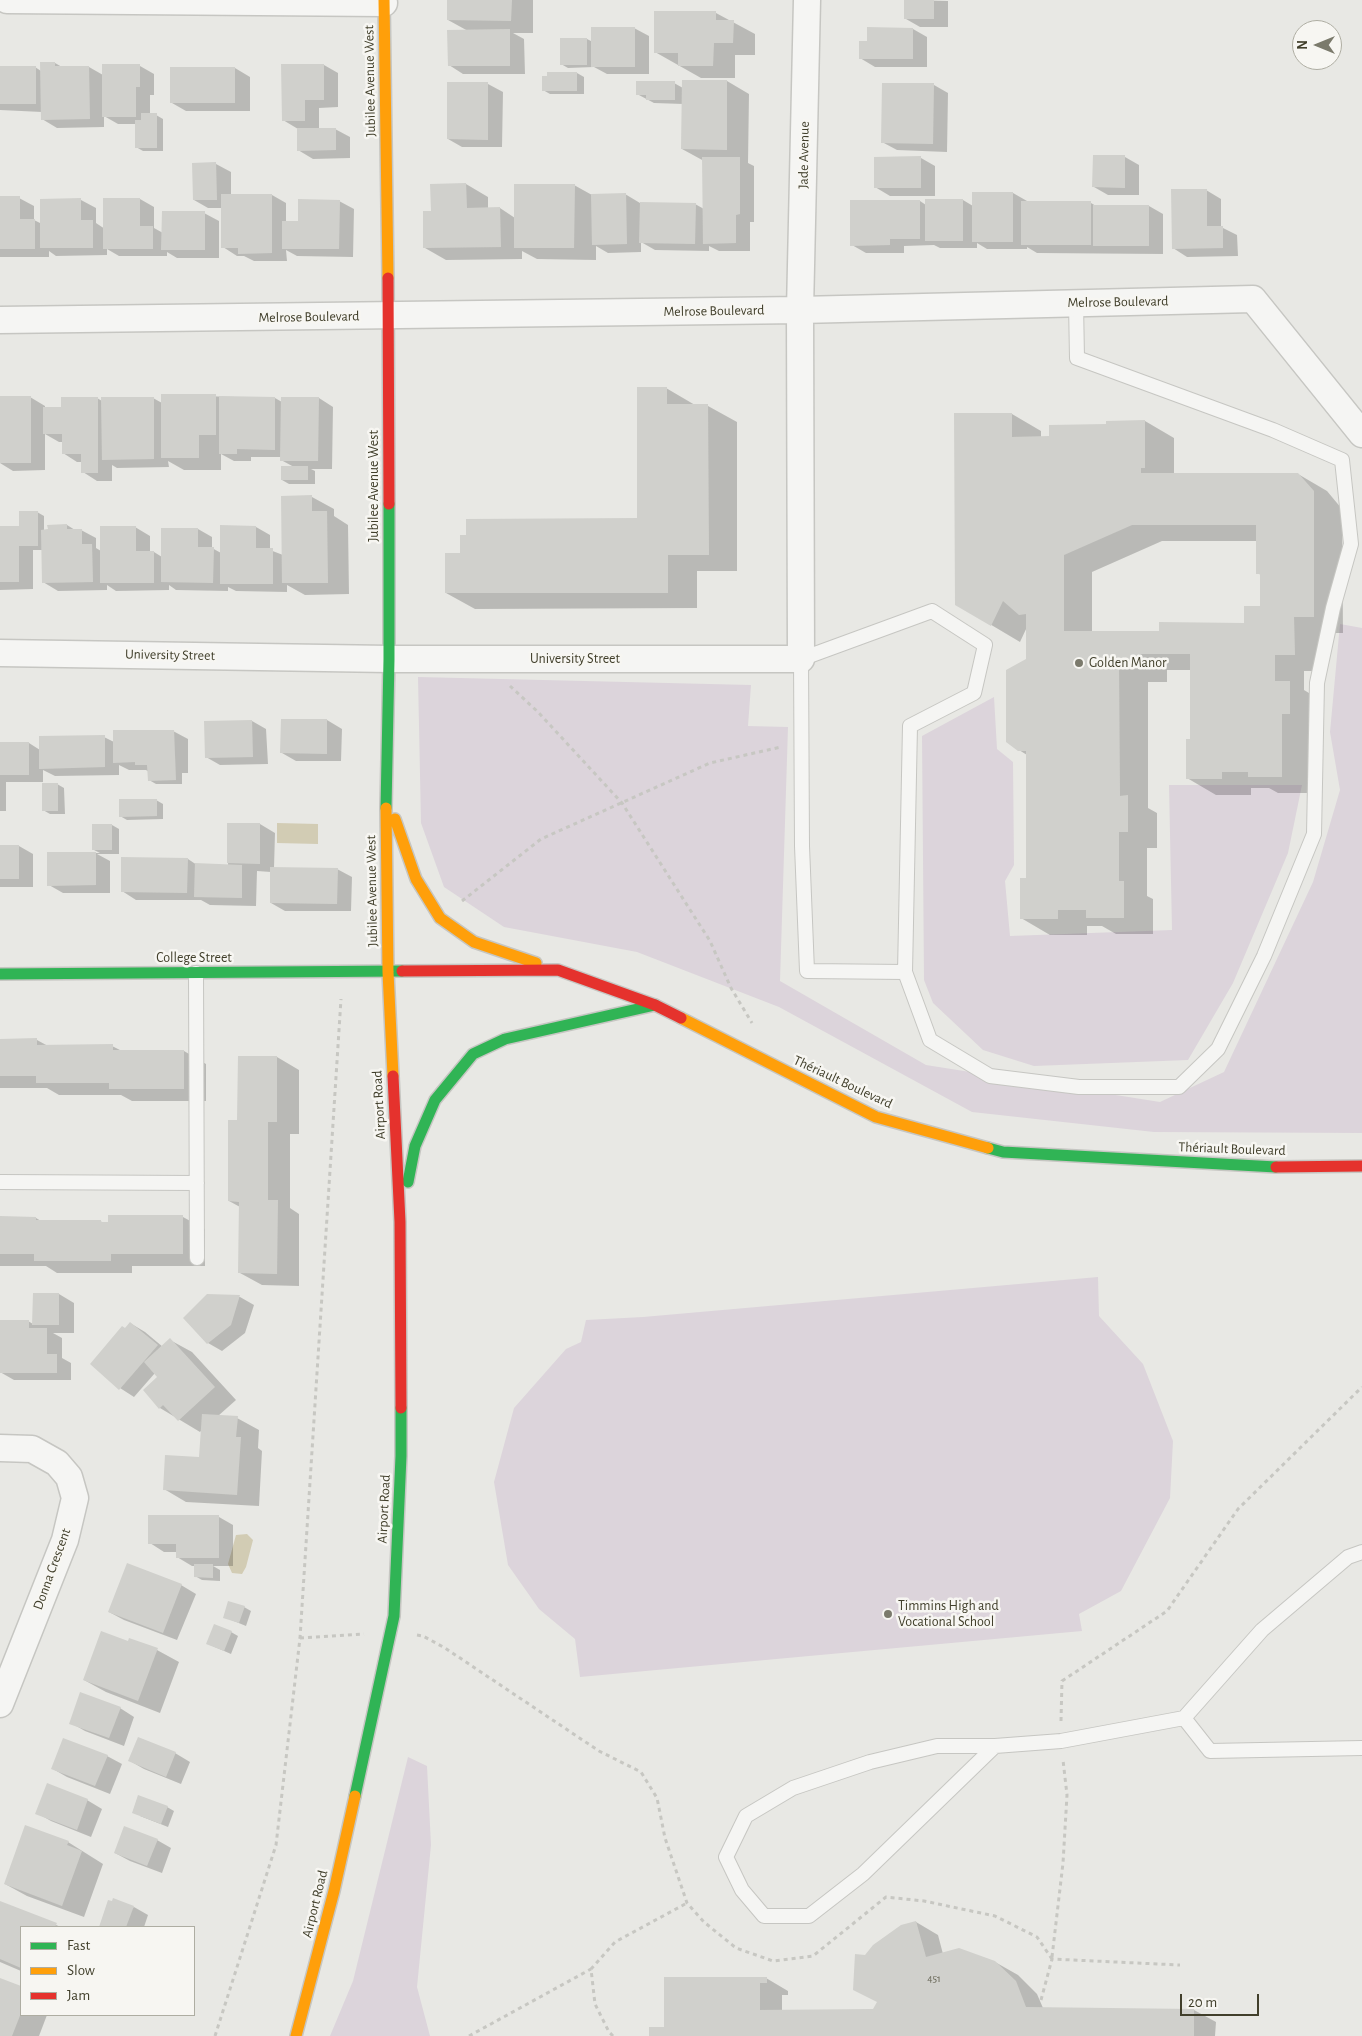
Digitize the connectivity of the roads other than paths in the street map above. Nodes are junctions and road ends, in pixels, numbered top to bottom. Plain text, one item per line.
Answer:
1 (8, 0) edge
2 (807, 0) edge
3 (384, 2) edge
4 (1076, 304) junction
5 (800, 310) junction
6 (389, 316) junction
7 (0, 320) edge
8 (1362, 434) edge
9 (0, 653) edge
10 (390, 659) junction
11 (801, 659) junction
12 (386, 791) junction
13 (558, 970) junction
14 (388, 972) junction
15 (905, 972) junction
16 (196, 973) junction
17 (0, 974) edge
18 (655, 1005) junction
19 (1362, 1166) edge
20 (0, 1182) edge
21 (197, 1183) junction
22 (400, 1222) junction
23 (197, 1258) dead end
24 (0, 1448) edge
25 (1362, 1552) edge
26 (0, 1704) edge
27 (1184, 1718) junction
28 (996, 1746) junction
29 (1362, 1748) edge
30 (296, 2036) edge

1 - 3 street
2 - 5 street, Jade Avenue
3 - 6 main road, Jubilee Avenue West
4 - 5 street, Melrose Boulevard
4 - 8 street, Melrose Boulevard
4 - 15 lane
5 - 6 street, Melrose Boulevard
5 - 11 street
6 - 7 street, Melrose Boulevard
6 - 10 main road, Jubilee Avenue West
9 - 10 street, University Street
10 - 11 street, University Street
10 - 12 main road, Jubilee Avenue West
11 - 15 lane
11 - 15 lane
12 - 13 main road
12 - 14 main road, Jubilee Avenue West
13 - 14 main road, Thériault Boulevard
13 - 18 main road, Thériault Boulevard
14 - 16 main road, College Street
14 - 22 main road, Airport Road
16 - 17 main road, College Street
16 - 21 lane
18 - 19 main road, Thériault Boulevard
18 - 22 main road
20 - 21 lane
21 - 23 lane
22 - 30 main road, Airport Road
24 - 26 street, Donna Crescent
25 - 27 lane
27 - 28 lane
27 - 29 lane
28 - 28 lane

